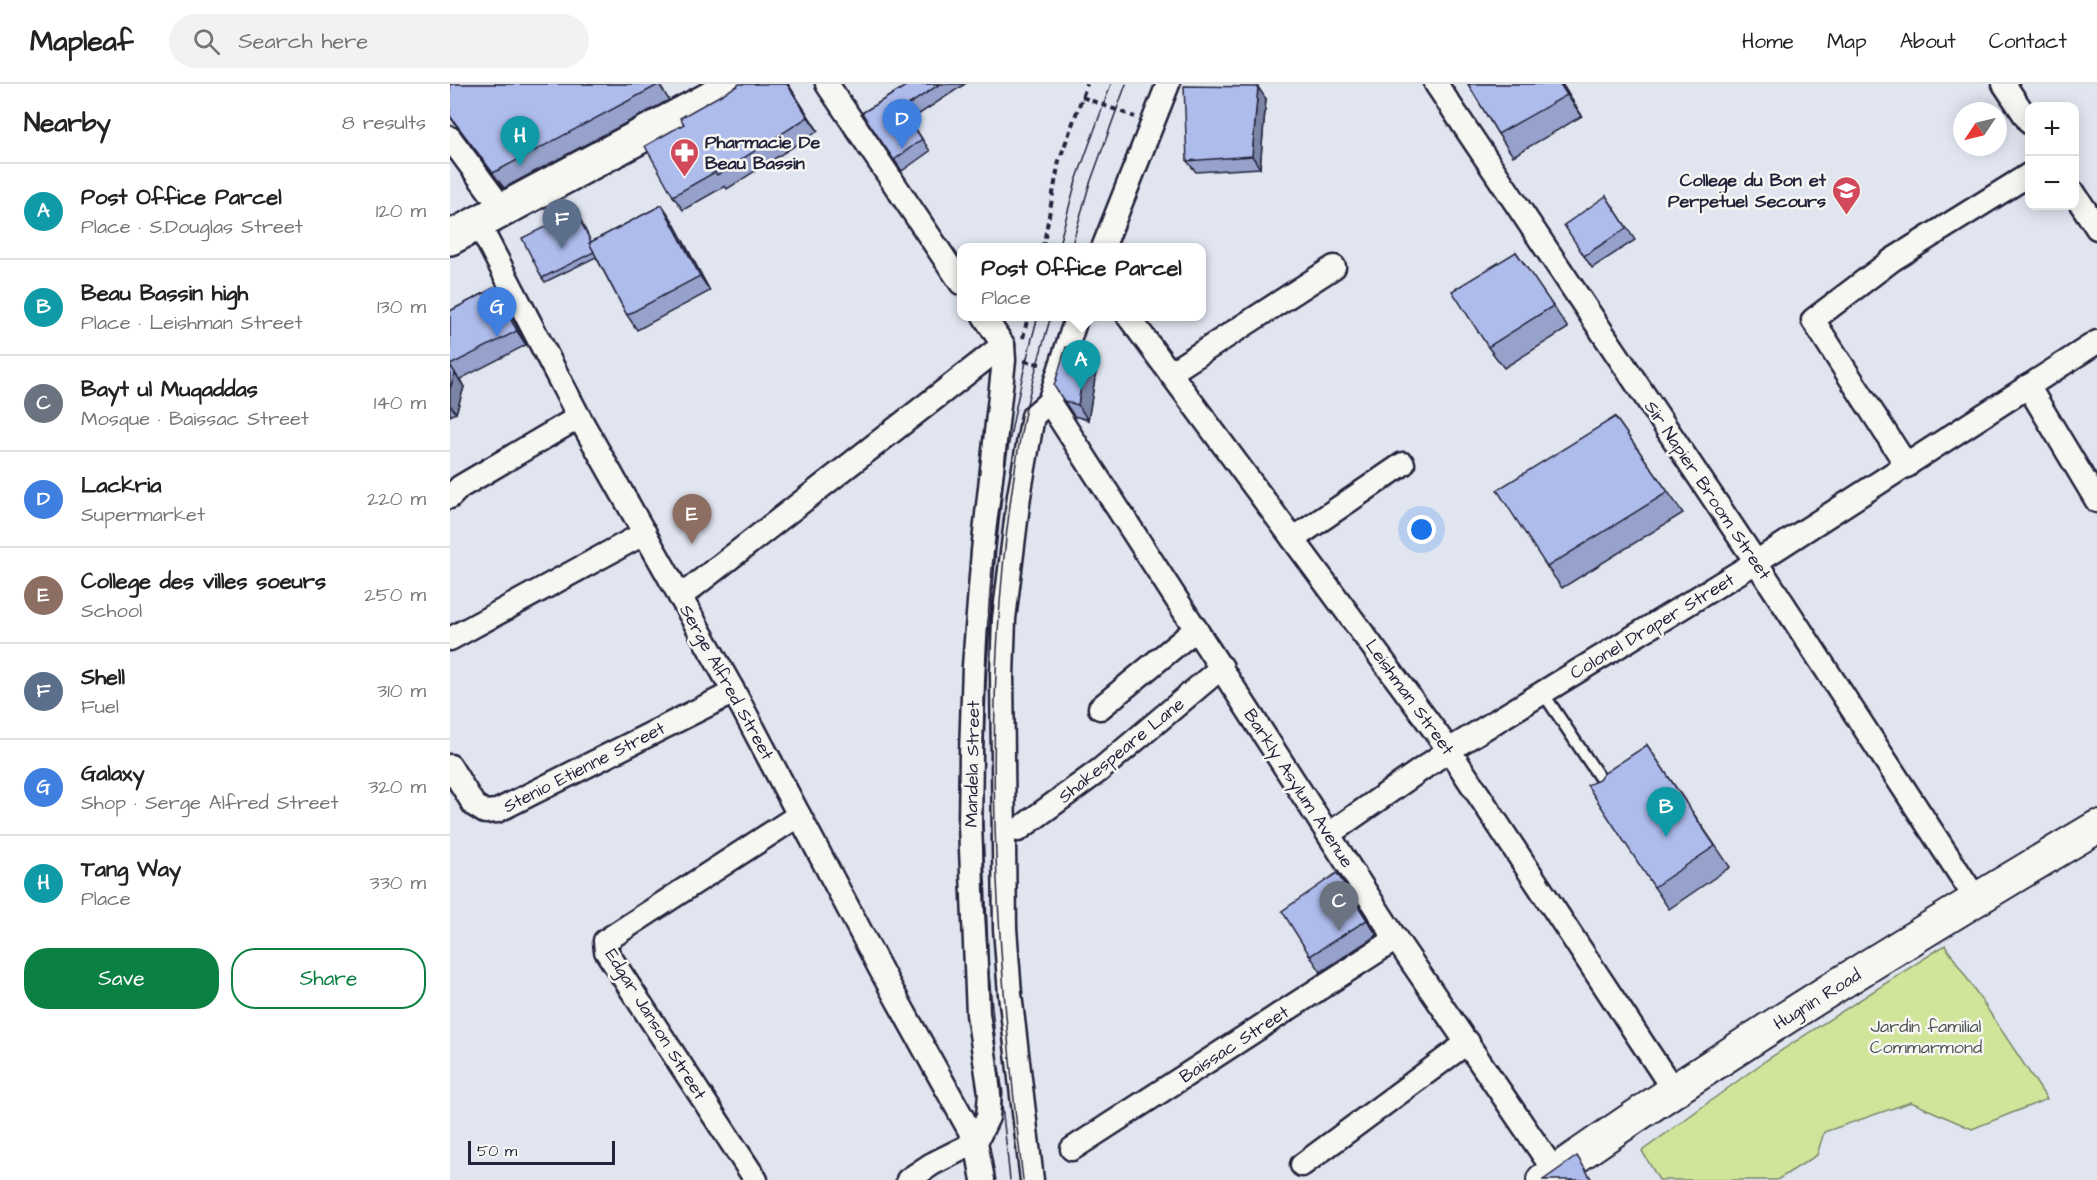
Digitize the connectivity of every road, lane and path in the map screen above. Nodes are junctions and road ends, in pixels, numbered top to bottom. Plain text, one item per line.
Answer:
1 (738, 84) edge
2 (827, 84) edge
3 (1087, 84) edge
4 (1168, 84) edge
5 (1436, 84) edge
6 (2004, 84) edge
7 (1082, 97) junction
8 (2025, 116) edge
9 (1154, 123) junction
10 (450, 138) edge
11 (2025, 177) edge
12 (2079, 201) edge
13 (477, 224) edge
14 (2097, 228) edge
15 (1044, 243) edge
16 (1105, 243) edge
17 (1334, 267) dead end
18 (957, 277) edge
19 (988, 321) edge
20 (1026, 321) edge
21 (1075, 321) edge
22 (1132, 321) edge
23 (2097, 342) edge
24 (1014, 351) junction
25 (1170, 373) junction
26 (2028, 386) junction
27 (1051, 394) junction
28 (579, 417) junction
29 (1403, 464) dead end
30 (1907, 466) junction
31 (450, 497) edge
32 (2097, 501) edge
33 (645, 533) junction
34 (1293, 539) junction
35 (1756, 562) junction
36 (680, 597) junction
37 (1196, 629) junction
38 (450, 639) edge
39 (1222, 667) junction
40 (734, 692) junction
41 (1543, 693) junction
42 (1100, 708) dead end
43 (1449, 750) junction
44 (450, 766) edge
45 (1611, 795) edge
46 (799, 815) junction
47 (2097, 827) edge
48 (1018, 830) dead end
49 (1329, 834) junction
50 (1976, 899) junction
51 (1396, 939) junction
52 (1468, 1042) junction
53 (1674, 1090) junction
54 (976, 1142) junction
55 (1072, 1149) dead end
56 (1302, 1165) dead end
57 (1549, 1176) edge
58 (756, 1180) edge
59 (908, 1180) edge
60 (983, 1180) edge
61 (1032, 1180) edge

1 - 13 main road
2 - 18 street
3 - 7 path
4 - 9 street
5 - 35 street, Sir Napier Broom Street
6 - 8 street
7 - 9 path
7 - 15 path
9 - 16 street
10 - 13 street, Serge Alfred Street
11 - 30 street
12 - 14 street
13 - 28 street, Serge Alfred Street
17 - 25 street
19 - 24 street
20 - 24 path
21 - 27 street
22 - 25 street, Leishman Street
23 - 26 street, Colonel Draper Street
24 - 27 path
24 - 36 street
24 - 54 street, Mandela Street
25 - 34 street, Leishman Street
26 - 30 street, Colonel Draper Street
26 - 32 street
27 - 37 street, Barkly Asylum Avenue
27 - 61 street
28 - 31 street
28 - 33 street, Serge Alfred Street
29 - 34 street
30 - 35 street, Colonel Draper Street
33 - 36 street, Serge Alfred Street
33 - 38 street
34 - 43 street, Leishman Street
35 - 41 street, Colonel Draper Street
35 - 50 street, Sir Napier Broom Street
36 - 40 street, Serge Alfred Street
37 - 39 street, Barkly Asylum Avenue
37 - 42 street
39 - 48 street, Shakespeare Lane
39 - 49 street, Barkly Asylum Avenue
40 - 44 street, Stenio Etienne Street
40 - 46 street, Serge Alfred Street
41 - 43 street, Colonel Draper Street
41 - 45 lane
43 - 49 street, Colonel Draper Street
43 - 53 street, Leishman Street
46 - 54 street, Serge Alfred Street
46 - 58 street, Edgar Janson Street
47 - 50 street, Hugnin Road
49 - 51 street, Barkly Asylum Avenue
50 - 53 street, Hugnin Road
51 - 52 street, Barkly Asylum Avenue
51 - 55 street, Baissac Street
52 - 56 street
52 - 57 street, Barkly Asylum Avenue
53 - 57 street, Hugnin Road
54 - 59 street
54 - 60 street

